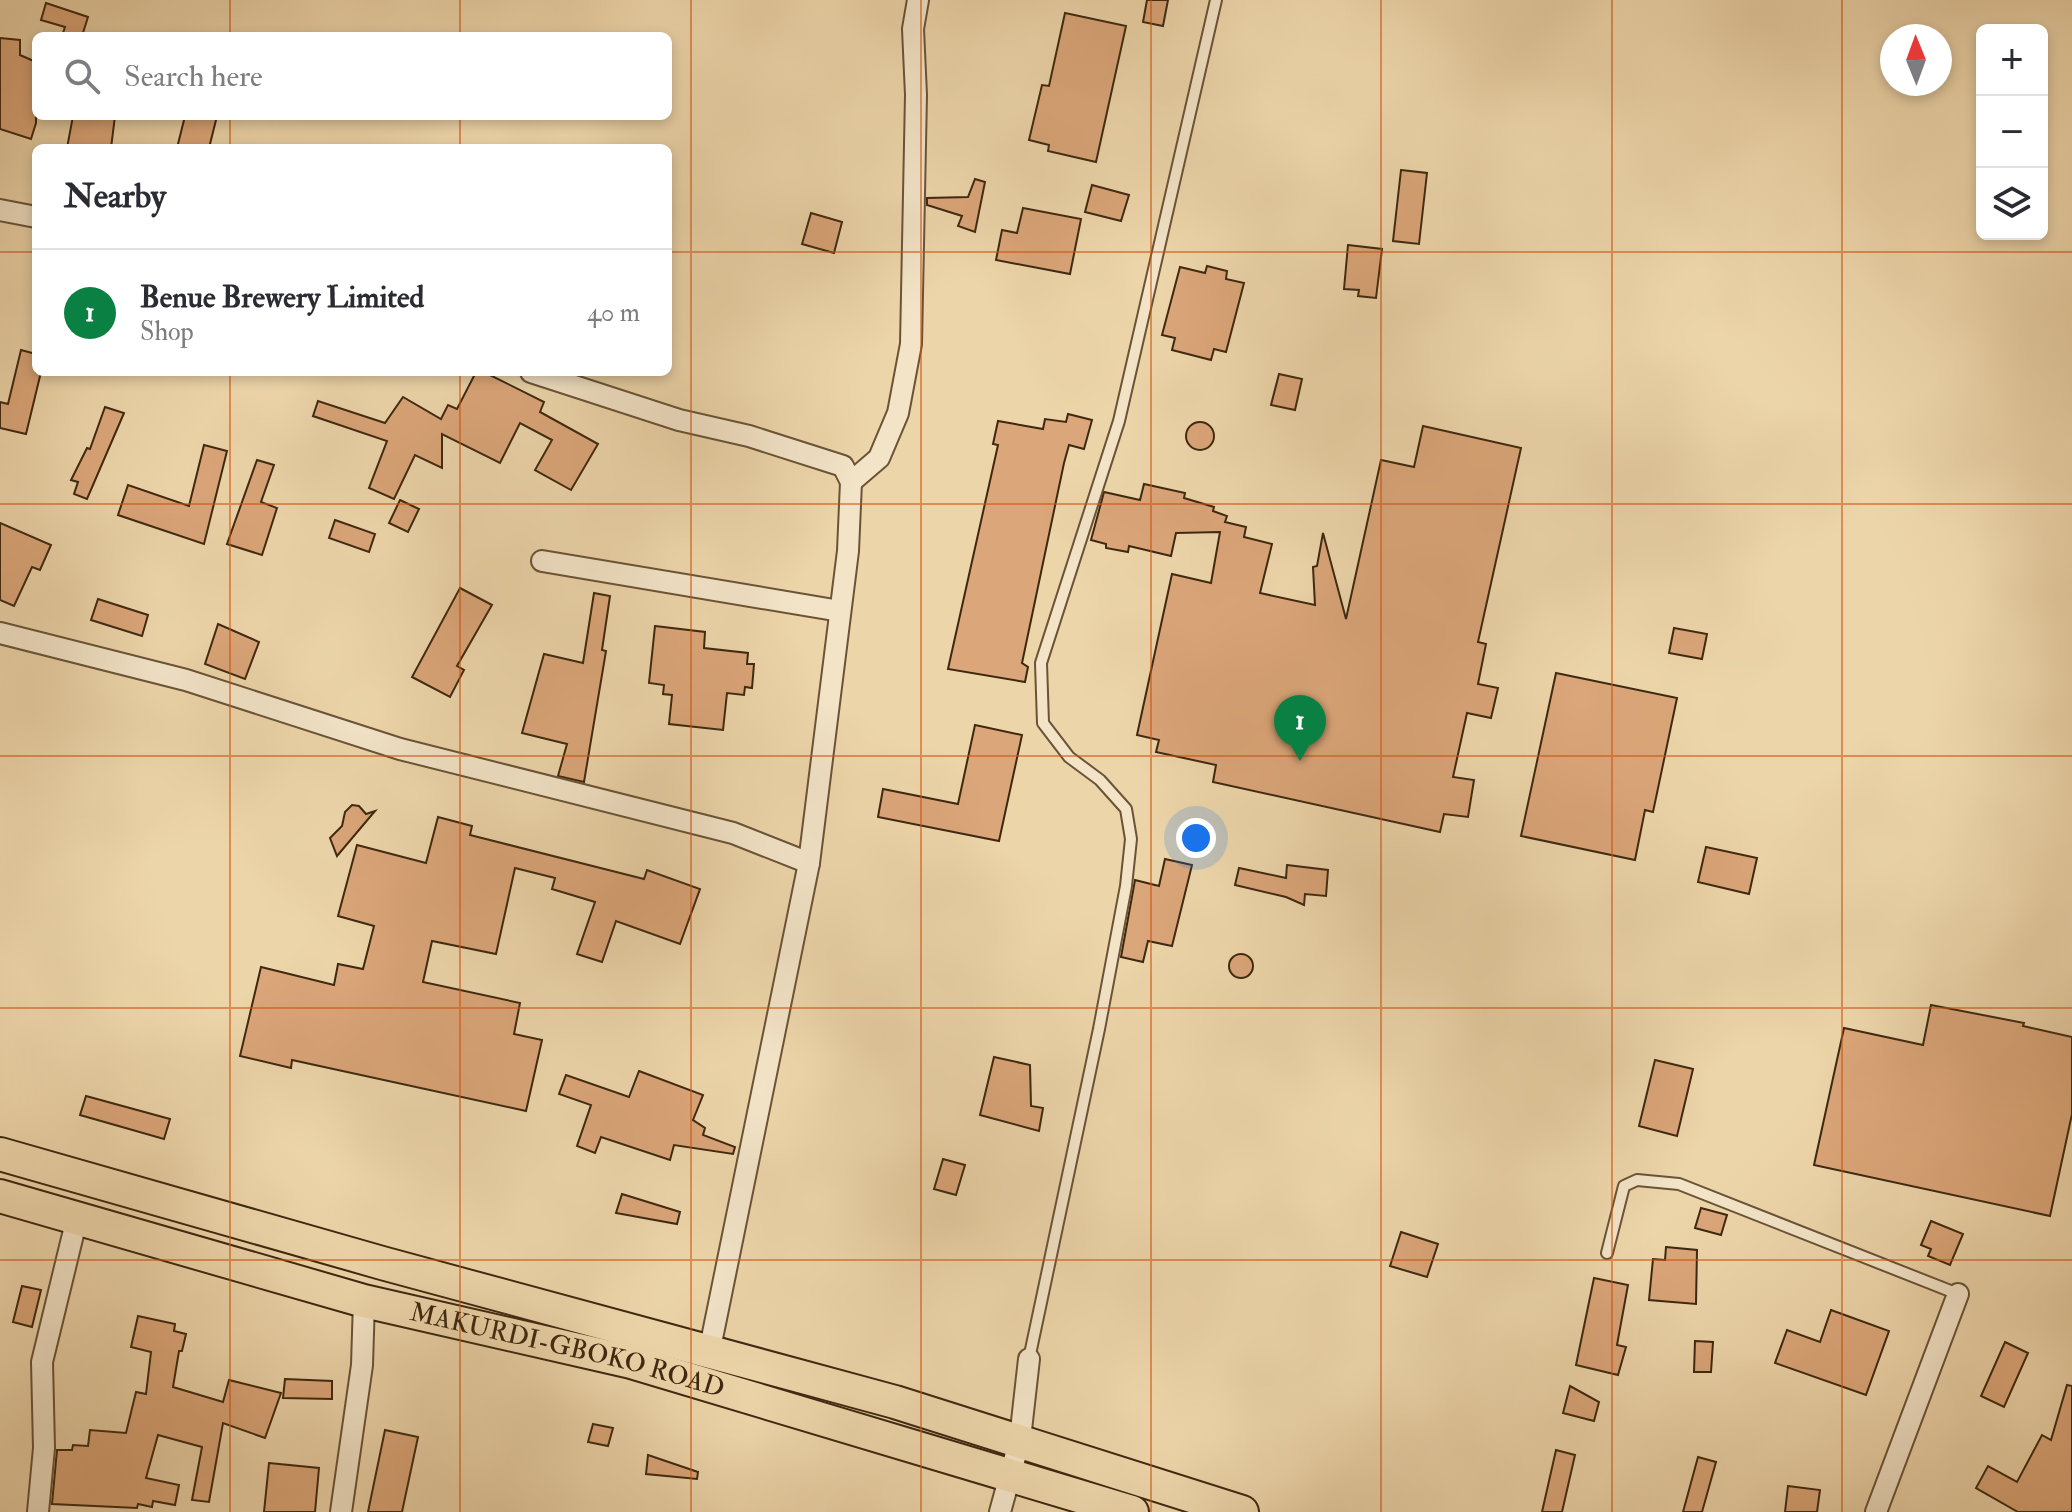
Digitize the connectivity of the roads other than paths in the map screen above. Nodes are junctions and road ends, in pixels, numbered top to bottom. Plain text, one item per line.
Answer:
1 (918, 0) edge
2 (1216, 0) edge
3 (0, 210) edge
4 (32, 216) edge
5 (543, 376) edge
6 (851, 482) junction
7 (542, 561) dead end
8 (840, 611) junction
9 (0, 633) edge
10 (809, 863) junction
11 (0, 1154) edge
12 (0, 1196) edge
13 (77, 1218) junction
14 (1607, 1253) dead end
15 (1958, 1294) joint
16 (364, 1301) junction
17 (709, 1353) junction
18 (1029, 1359) joint
19 (1020, 1439) junction
20 (1013, 1475) junction
21 (38, 1512) edge
22 (341, 1512) edge
23 (1000, 1512) edge
24 (1132, 1512) edge
25 (1242, 1512) edge
26 (1876, 1512) edge

1 - 6 street
2 - 18 lane
3 - 4 street
5 - 6 street
6 - 8 street
7 - 8 street
8 - 10 street
9 - 10 street
10 - 17 street
11 - 17 main road
12 - 13 main road, MAKURDI-GBOKO ROAD
13 - 16 main road, MAKURDI-GBOKO ROAD
13 - 21 street
14 - 15 lane
15 - 26 street
16 - 20 main road, MAKURDI-GBOKO ROAD
16 - 22 street
17 - 19 main road
18 - 19 street
19 - 20 street
19 - 25 main road
20 - 23 street
20 - 24 main road, MAKURDI-GBOKO ROAD

